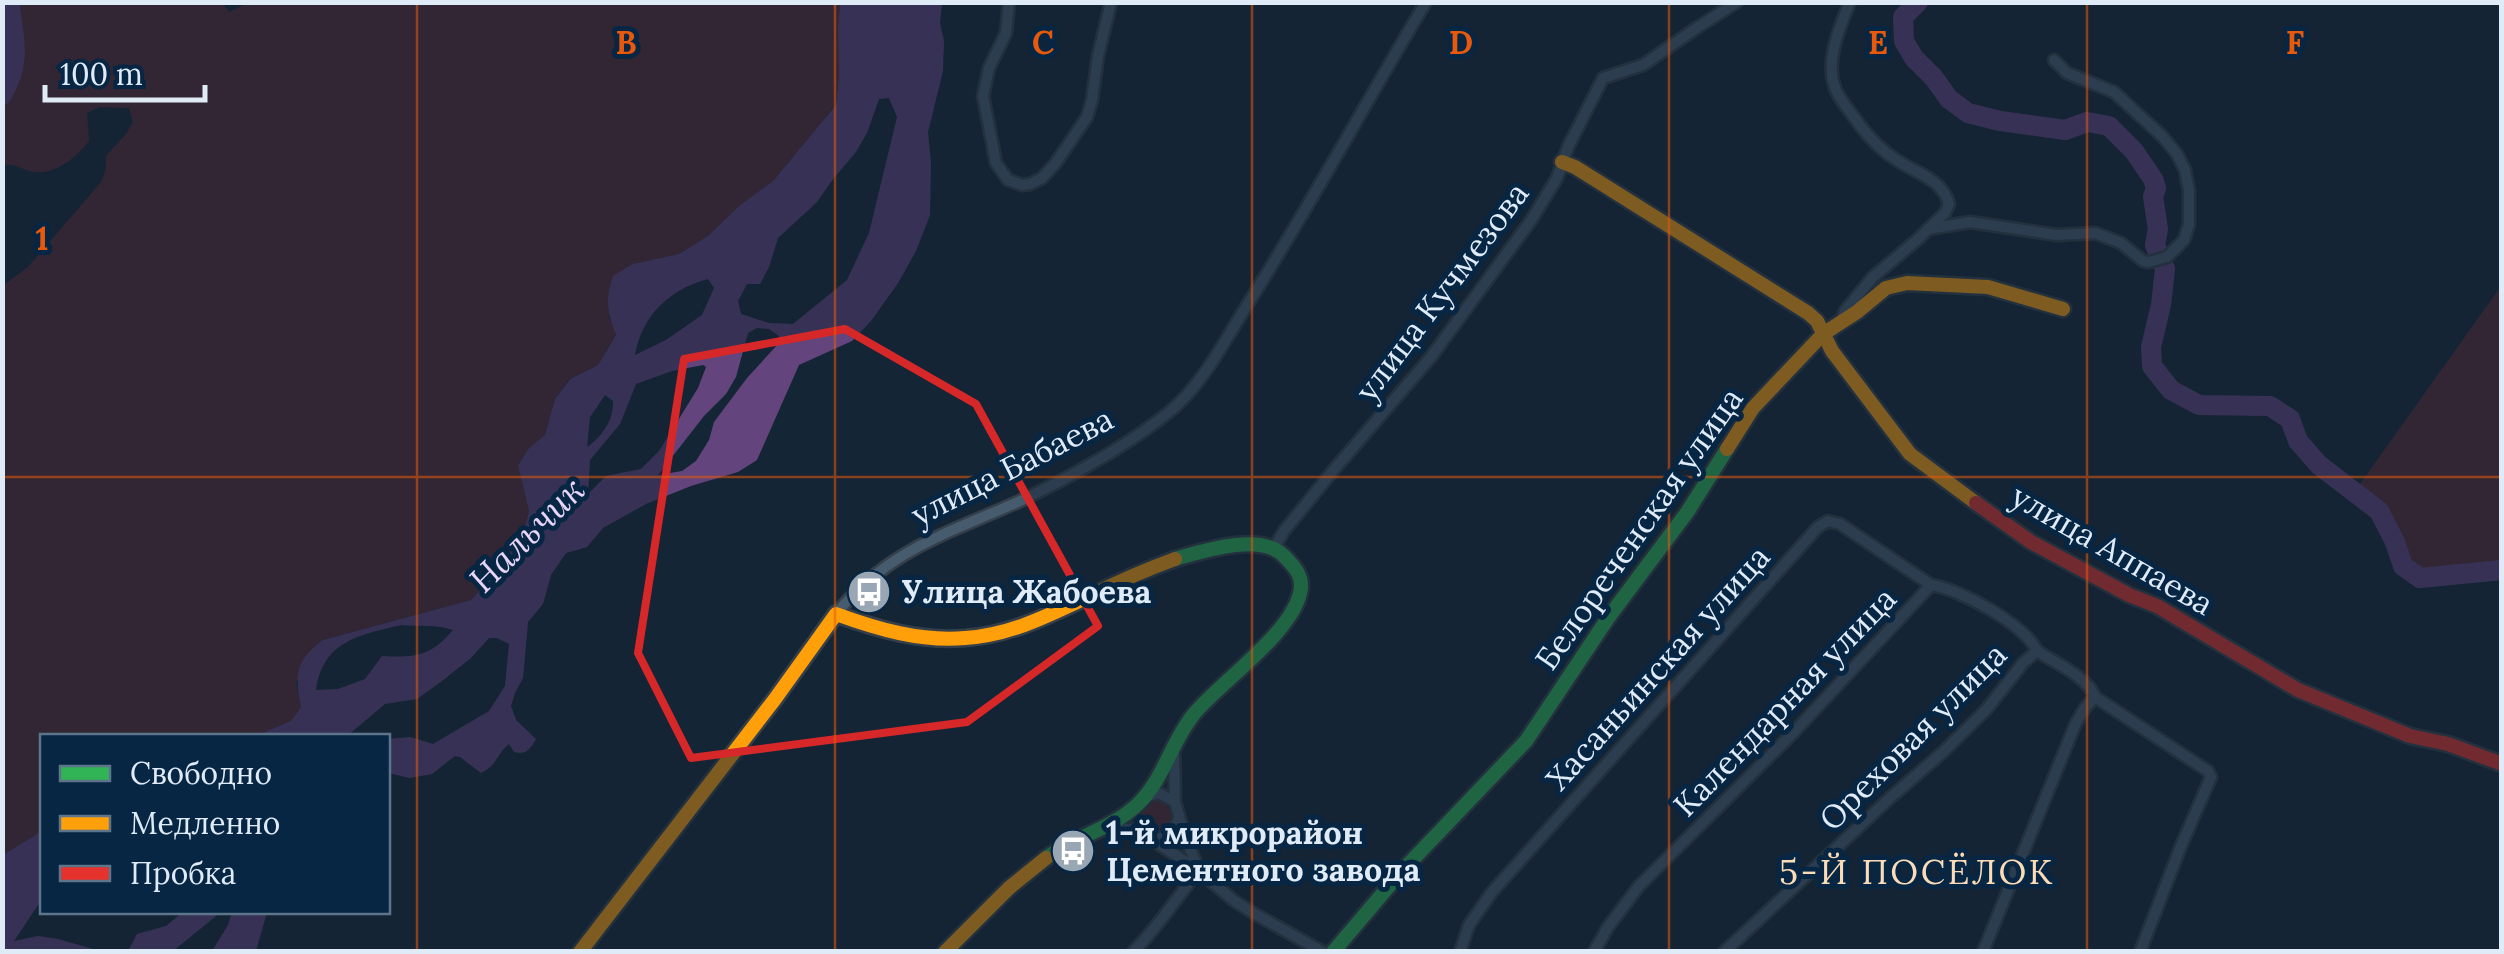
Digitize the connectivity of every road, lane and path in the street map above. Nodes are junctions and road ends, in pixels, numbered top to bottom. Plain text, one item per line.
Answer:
1 (1009, 2) edge
2 (1111, 2) edge
3 (1426, 2) edge
4 (1737, 2) edge
5 (1850, 2) edge
6 (2054, 60) dead end
7 (1562, 162) junction
8 (1928, 229) junction
9 (2062, 309) dead end
10 (1841, 322) junction
11 (1824, 334) junction
12 (1274, 548) junction
13 (1930, 584) junction
14 (836, 614) junction
15 (2037, 651) junction
16 (2096, 697) junction
17 (1174, 752) junction
18 (2502, 764) edge
19 (1138, 803) junction
20 (1178, 807) junction
21 (1136, 829) junction
22 (1089, 832) junction
23 (1147, 838) junction
24 (1199, 871) junction
25 (580, 952) edge
26 (945, 952) edge
27 (1133, 952) edge
28 (1323, 952) edge
29 (1333, 952) edge
30 (1460, 952) edge
31 (1594, 952) edge
32 (1724, 952) edge
33 (1983, 952) edge
34 (2140, 952) edge

1 - 2 street
3 - 14 street, улица Бабаева
4 - 7 street, улица Кучмезова
5 - 8 street
6 - 8 street
7 - 11 street, улица Аппаева
7 - 12 street, улица Кучмезова
8 - 10 street
9 - 10 street, Белореченская улица
10 - 11 street, Белореченская улица
11 - 18 street, улица Аппаева
11 - 29 street, Белореченская улица
12 - 14 street
12 - 17 street
13 - 15 street, Календарная улица
13 - 30 street, Хасаньинская улица
13 - 31 street, Календарная улица
14 - 25 street, улица Бабаева
15 - 16 street, Ореховая улица
15 - 32 street, Ореховая улица
16 - 33 street
16 - 34 street, Ореховая улица
17 - 19 street
17 - 20 street
19 - 20 street
19 - 21 street
19 - 22 street
20 - 23 street
20 - 24 street
21 - 22 street
21 - 23 street
22 - 26 street
23 - 24 street
24 - 27 street
24 - 28 street

